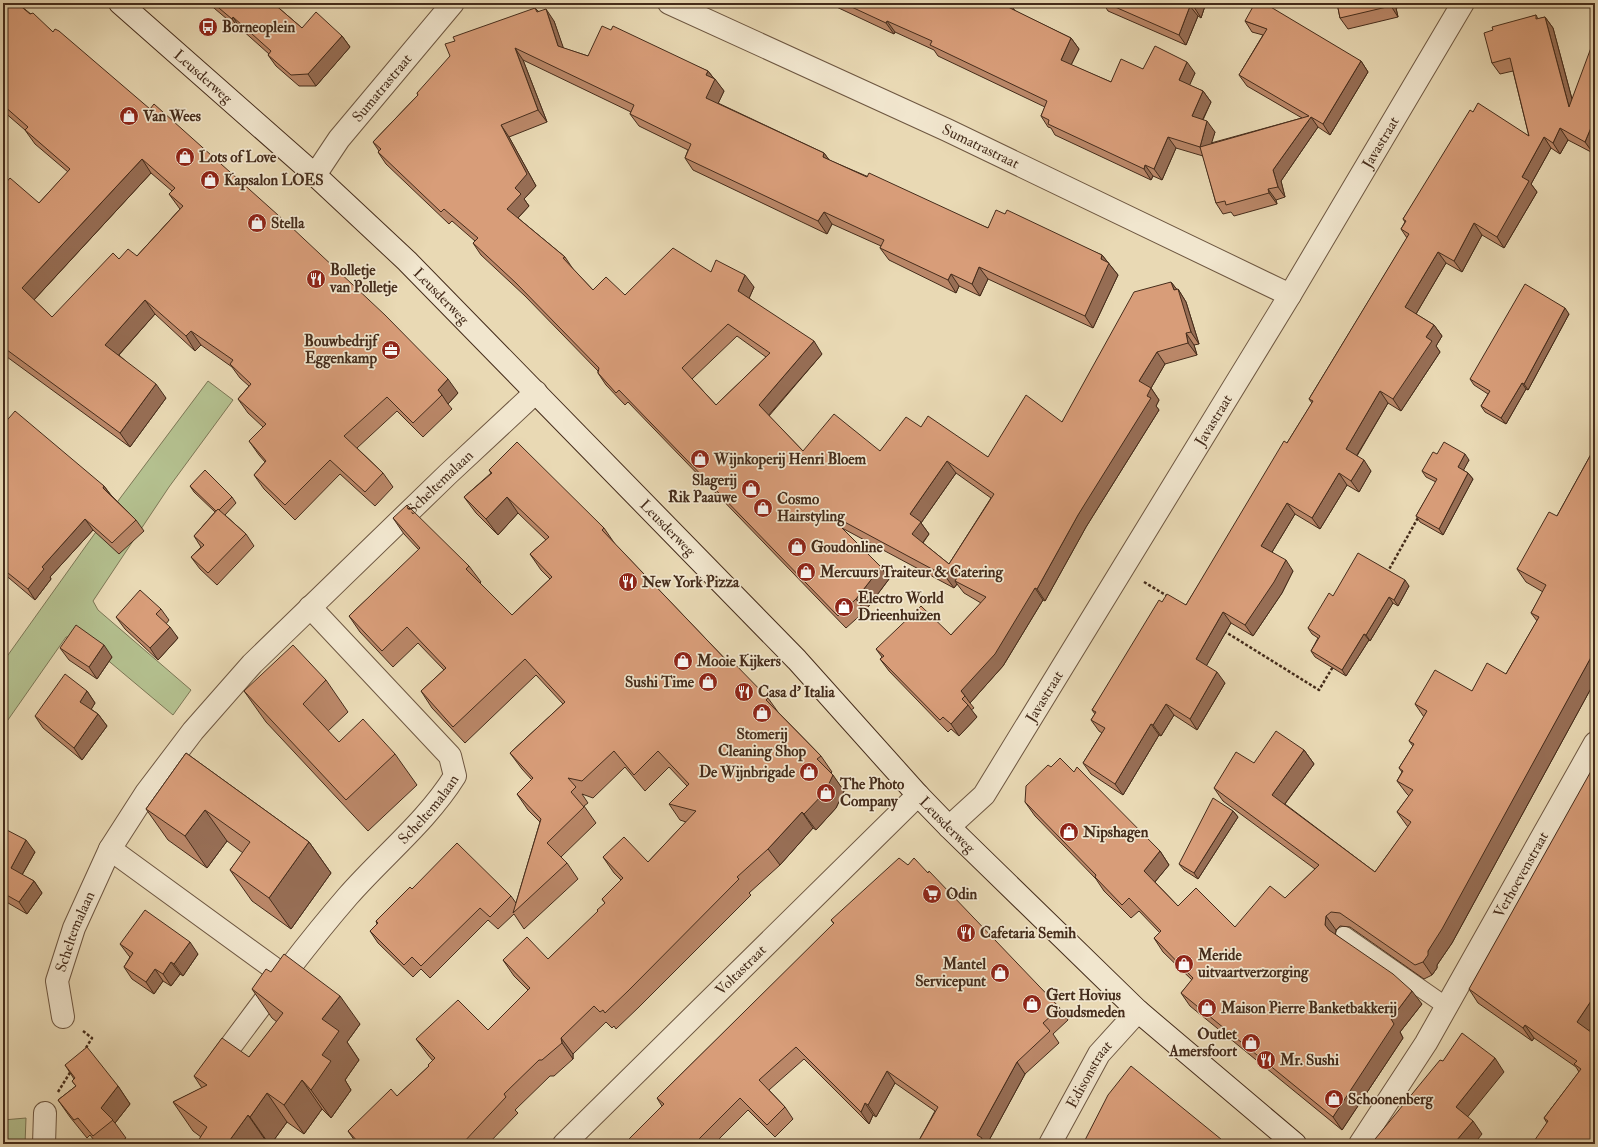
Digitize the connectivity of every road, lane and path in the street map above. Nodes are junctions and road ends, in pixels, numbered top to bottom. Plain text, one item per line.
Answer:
1 (120, 3) edge
2 (453, 3) edge
3 (669, 3) edge
4 (1463, 3) edge
5 (315, 175) junction
6 (1290, 295) junction
7 (536, 392) junction
8 (1421, 511) edge
9 (1122, 568) junction
10 (1384, 580) edge
11 (1174, 600) edge
12 (310, 607) junction
13 (1220, 629) edge
14 (1338, 658) edge
15 (1595, 743) edge
16 (918, 796) junction
17 (949, 827) junction
18 (110, 850) junction
19 (1344, 935) dead end
20 (283, 975) junction
21 (1446, 1006) junction
22 (1138, 1011) junction
23 (63, 1017) joint
24 (80, 1057) edge
25 (221, 1059) edge
26 (72, 1069) edge
27 (45, 1113) joint
28 (44, 1144) edge
29 (564, 1144) edge
30 (1050, 1144) edge
31 (1294, 1144) edge
32 (1360, 1144) edge

1 - 5 street, Leusderweg
2 - 5 street, Sumatrastraat
3 - 6 street, Sumatrastraat
4 - 6 street, Javastraat
5 - 7 street, Leusderweg
6 - 9 street, Javastraat
7 - 12 street, Scheltemalaan
7 - 16 street, Leusderweg
8 - 10 path
9 - 11 path
9 - 17 street, Javastraat
12 - 18 street, Scheltemalaan
12 - 20 street, Scheltemalaan
13 - 14 path
15 - 21 street, Verhoevenstraat
16 - 17 street, Leusderweg
16 - 29 street, Voltastraat
17 - 22 street, Leusderweg
18 - 20 street
18 - 23 street, Scheltemalaan
19 - 21 lane
20 - 25 street, Scheltemalaan
21 - 32 street, Verhoevenstraat
22 - 30 street, Edisonstraat
22 - 31 street, Leusderweg
23 - 24 path
26 - 27 path
27 - 28 street

